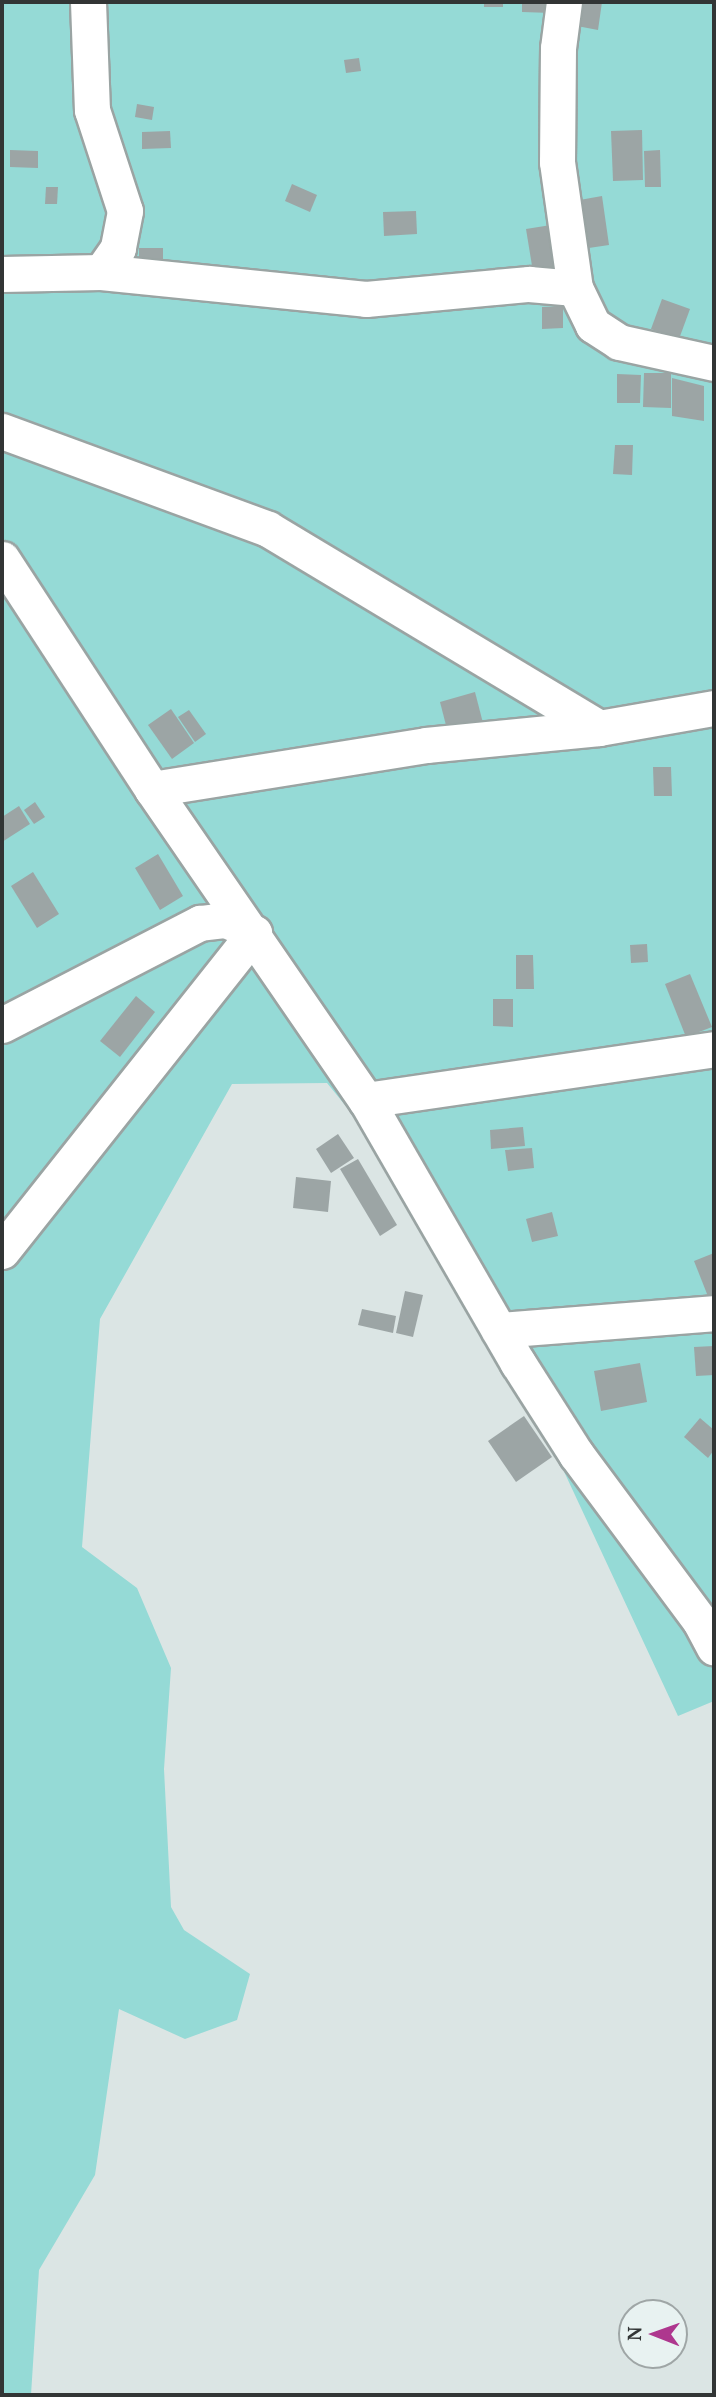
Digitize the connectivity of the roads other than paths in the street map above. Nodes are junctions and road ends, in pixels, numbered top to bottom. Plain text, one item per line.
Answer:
1 (88, 2) edge
2 (564, 2) edge
3 (101, 272) junction
4 (2, 274) edge
5 (575, 288) junction
6 (714, 363) edge
7 (2, 431) edge
8 (2, 559) edge
9 (714, 708) edge
10 (598, 728) junction
11 (152, 789) junction
12 (254, 933) junction
13 (2, 1025) edge
14 (714, 1049) edge
15 (366, 1100) junction
16 (2, 1251) edge
17 (714, 1313) edge
18 (499, 1330) junction
19 (714, 1647) edge

1 - 3 street
2 - 5 street
3 - 4 street
3 - 5 street
5 - 6 street
7 - 10 street
8 - 11 street
9 - 10 street
10 - 11 street
11 - 12 street
12 - 13 street
12 - 15 street
12 - 16 street
14 - 15 street
15 - 18 street
17 - 18 street
18 - 19 street

